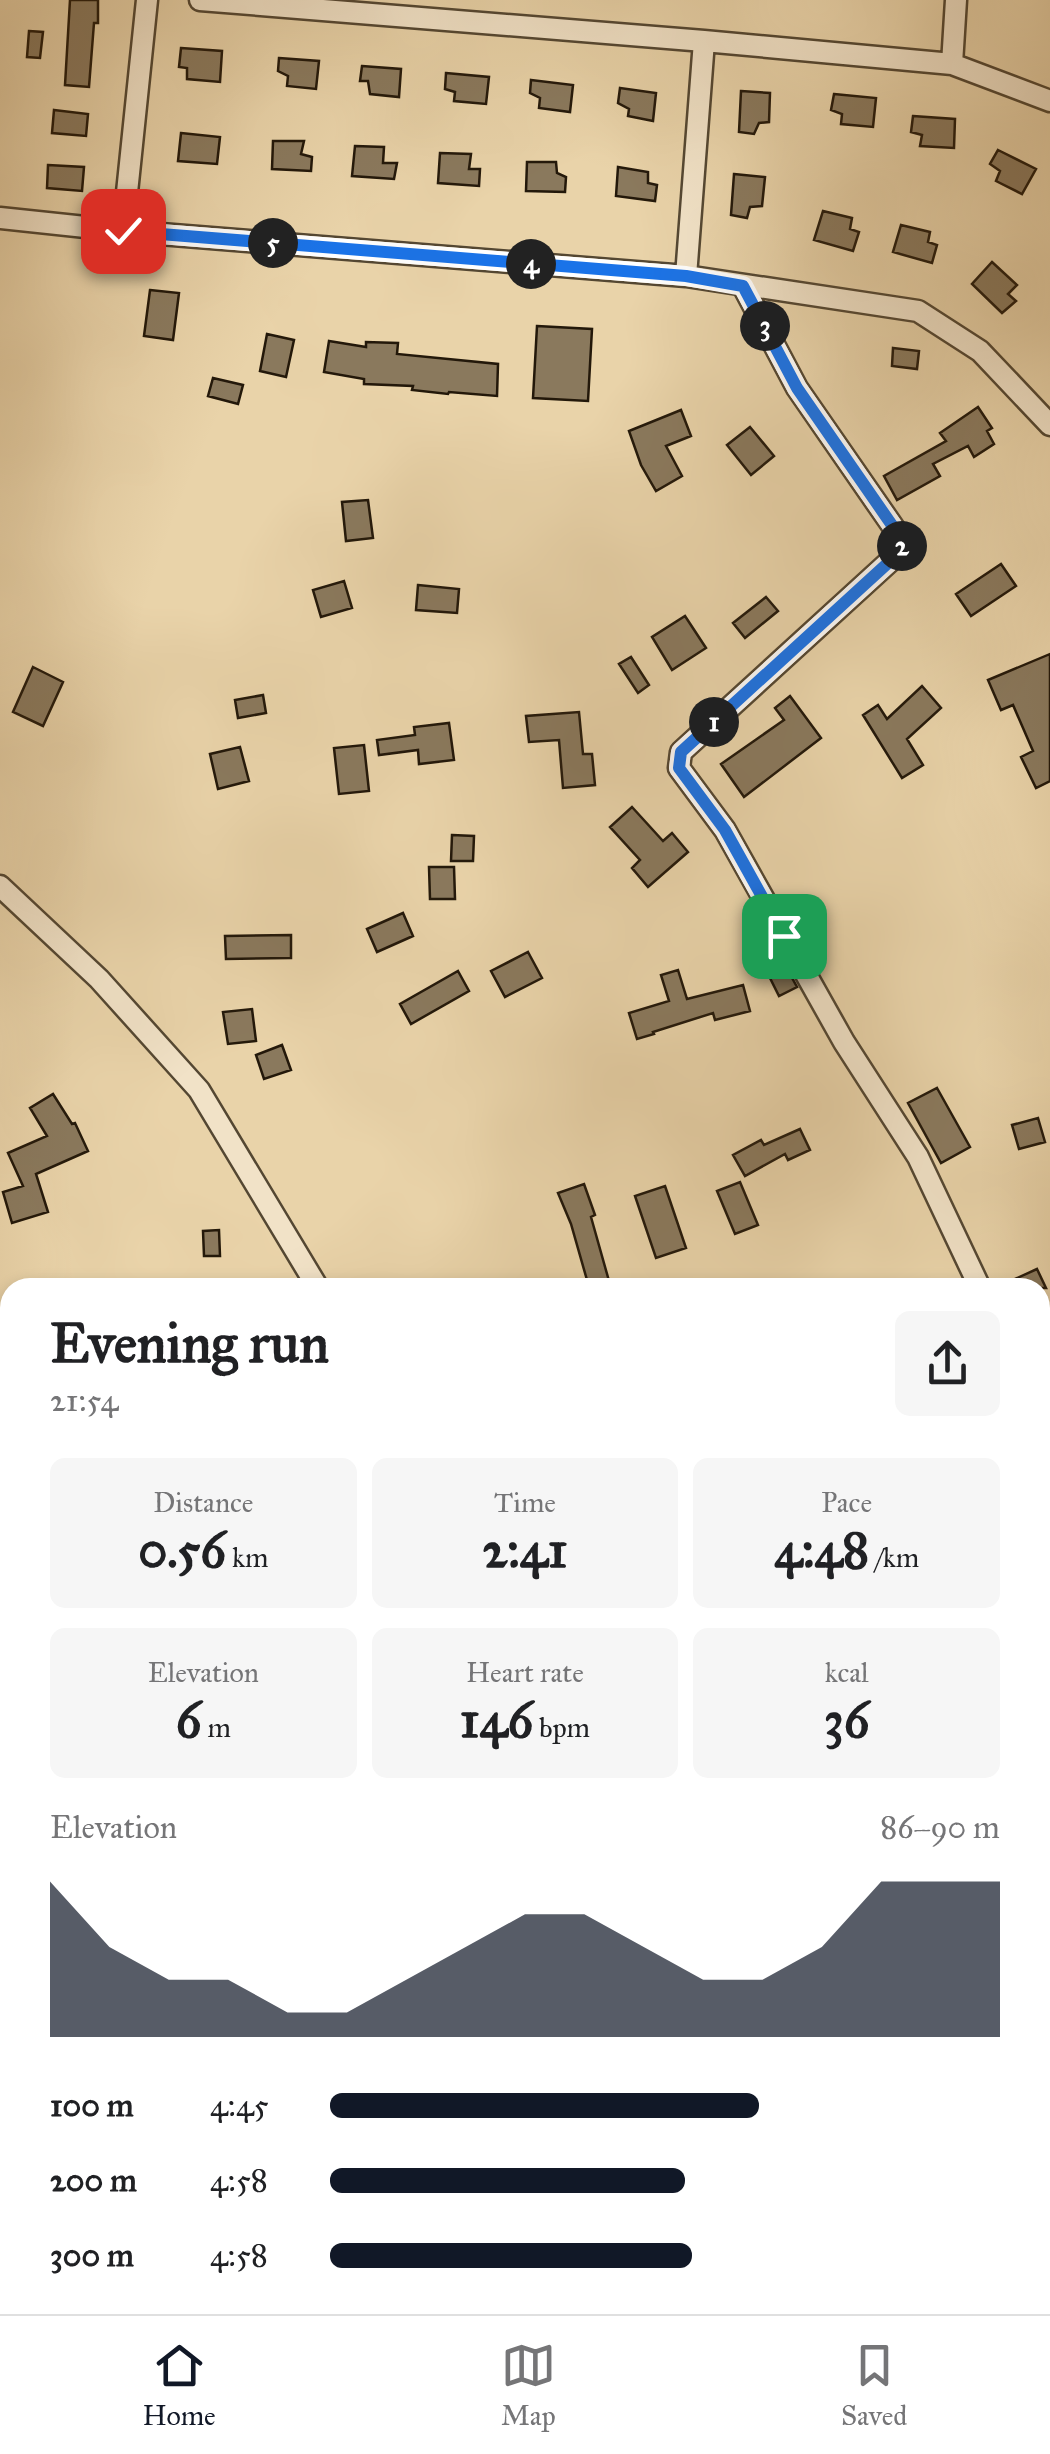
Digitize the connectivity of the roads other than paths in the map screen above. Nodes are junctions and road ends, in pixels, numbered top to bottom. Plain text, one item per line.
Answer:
1 (147, 0) edge
2 (200, 0) edge
3 (956, 0) edge
4 (347, 7) edge
5 (704, 41) junction
6 (952, 64) junction
7 (1050, 101) edge
8 (0, 218) edge
9 (123, 231) junction
10 (686, 276) junction
11 (743, 286) junction
12 (1050, 424) edge
13 (0, 886) edge
14 (312, 1278) edge
15 (975, 1278) edge

1 - 9 street
2 - 4 street
3 - 6 street
4 - 5 street
5 - 6 street
5 - 10 street
6 - 7 street
8 - 9 street
9 - 10 street
10 - 11 street
11 - 12 street
11 - 15 street
13 - 14 street

